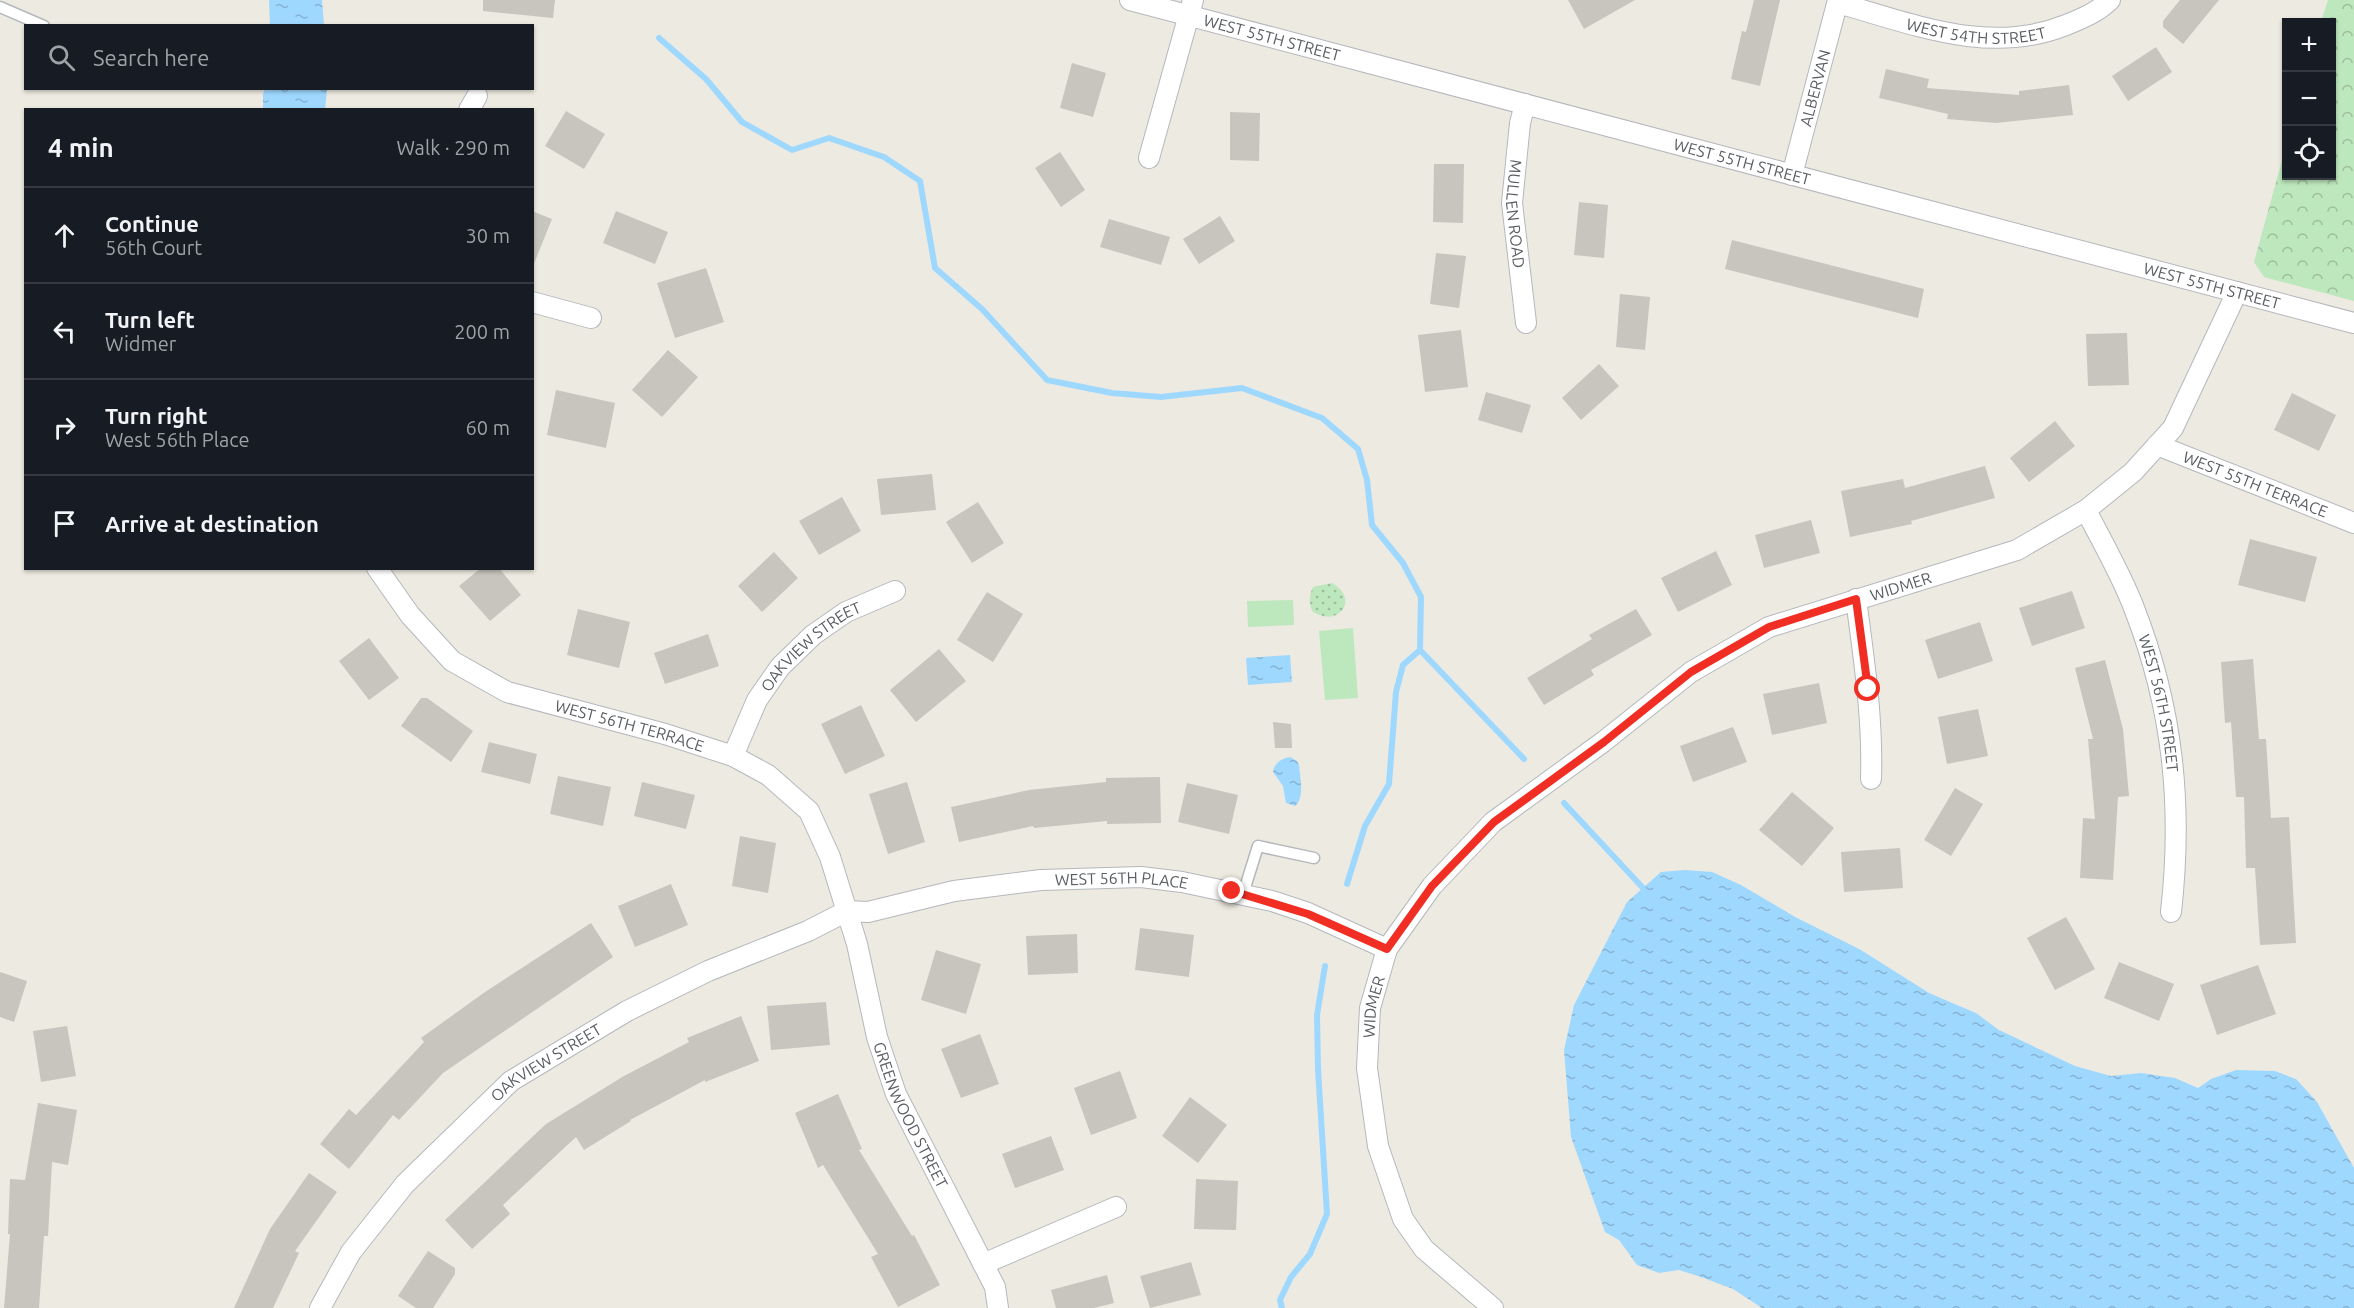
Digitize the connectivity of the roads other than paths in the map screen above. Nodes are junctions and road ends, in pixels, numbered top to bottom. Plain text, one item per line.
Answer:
1 (1130, 0) edge
2 (2110, 0) edge
3 (1838, 1) edge
4 (0, 7) edge
5 (1191, 8) edge
6 (39, 24) edge
7 (1525, 104) junction
8 (1149, 158) dead end
9 (1792, 175) junction
10 (2237, 292) junction
11 (534, 303) edge
12 (591, 318) dead end
13 (2354, 323) edge
14 (1526, 324) dead end
15 (2157, 445) junction
16 (2086, 510) junction
17 (2354, 524) edge
18 (378, 570) edge
19 (895, 591) dead end
20 (1856, 599) junction
21 (733, 756) junction
22 (1871, 780) dead end
23 (1314, 858) dead end
24 (1243, 894) junction
25 (847, 911) junction
26 (2171, 912) dead end
27 (1387, 949) junction
28 (1116, 1207) dead end
29 (983, 1264) junction
30 (320, 1308) edge
31 (998, 1308) edge
32 (1493, 1308) edge

1 - 5 street, WEST 55TH STREET
2 - 3 street, WEST 54TH STREET
3 - 9 street, ALBERVAN
4 - 6 lane
5 - 7 street, WEST 55TH STREET
5 - 8 street
7 - 9 street, WEST 55TH STREET
7 - 14 street, MULLEN ROAD
9 - 10 street, WEST 55TH STREET
10 - 13 street, WEST 55TH STREET
10 - 15 street, WIDMER
11 - 12 street
15 - 16 street, WIDMER
15 - 17 street, WEST 55TH TERRACE
16 - 20 street, WIDMER
16 - 26 street, WEST 56TH STREET
18 - 21 street, WEST 56TH TERRACE
19 - 21 street, OAKVIEW STREET
20 - 22 street
20 - 27 street, WIDMER
21 - 25 street, WEST 56TH TERRACE
23 - 24 lane
24 - 25 street, WEST 56TH PLACE
24 - 27 street, WEST 56TH PLACE
25 - 29 street, GREENWOOD STREET
25 - 30 street, OAKVIEW STREET
27 - 32 street, WIDMER
28 - 29 street
29 - 31 street, GREENWOOD STREET

